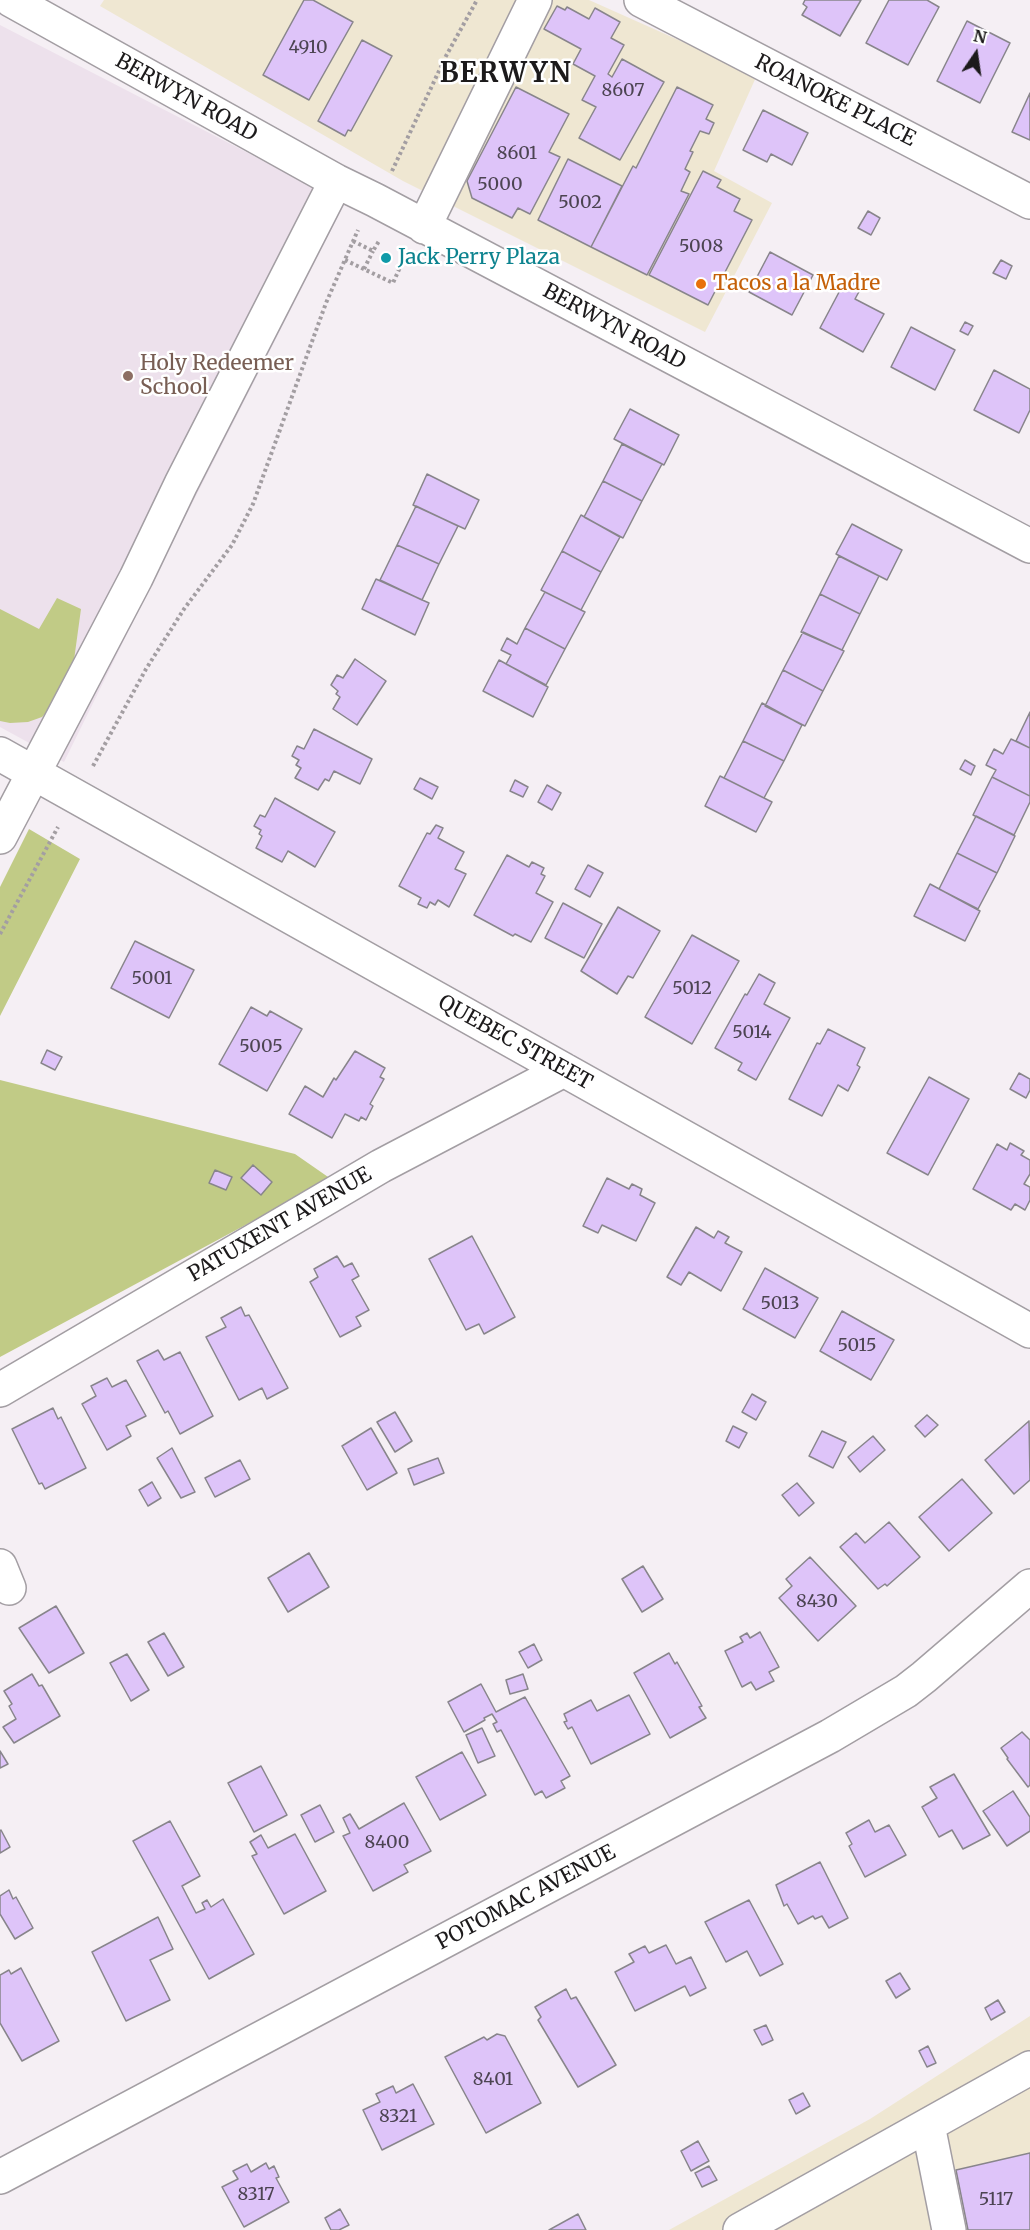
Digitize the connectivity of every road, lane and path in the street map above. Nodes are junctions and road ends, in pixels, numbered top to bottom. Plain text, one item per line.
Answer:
1 (11, 0) edge
2 (477, 0) edge
3 (535, 0) edge
4 (640, 0) edge
5 (392, 172) dead end
6 (336, 181) junction
7 (1030, 202) edge
8 (362, 222) dead end
9 (424, 227) junction
10 (353, 241) junction
11 (386, 244) dead end
12 (374, 251) junction
13 (399, 251) dead end
14 (345, 260) junction
15 (364, 270) junction
16 (1030, 546) edge
17 (0, 754) edge
18 (34, 773) junction
19 (76, 797) junction
20 (0, 837) edge
21 (0, 934) edge
22 (564, 1070) junction
23 (1030, 1331) edge
24 (0, 1390) edge
25 (1030, 1586) edge
26 (1030, 2068) edge
27 (928, 2125) junction
28 (0, 2177) edge
29 (740, 2230) edge
30 (949, 2230) edge

1 - 6 street, BERWYN ROAD
2 - 5 path
3 - 9 street
4 - 7 street, ROANOKE PLACE
6 - 9 street, BERWYN ROAD
6 - 18 street
8 - 10 path
9 - 16 street, BERWYN ROAD
10 - 12 path
10 - 14 path
11 - 12 path
12 - 15 path
13 - 15 path
14 - 15 path
14 - 19 path
17 - 18 street, QUEBEC STREET
18 - 19 street, QUEBEC STREET
18 - 20 street
19 - 21 path
19 - 22 street, QUEBEC STREET
22 - 23 street, QUEBEC STREET
22 - 24 street, PATUXENT AVENUE
25 - 28 street, POTOMAC AVENUE
26 - 27 street
27 - 29 street
27 - 30 street

